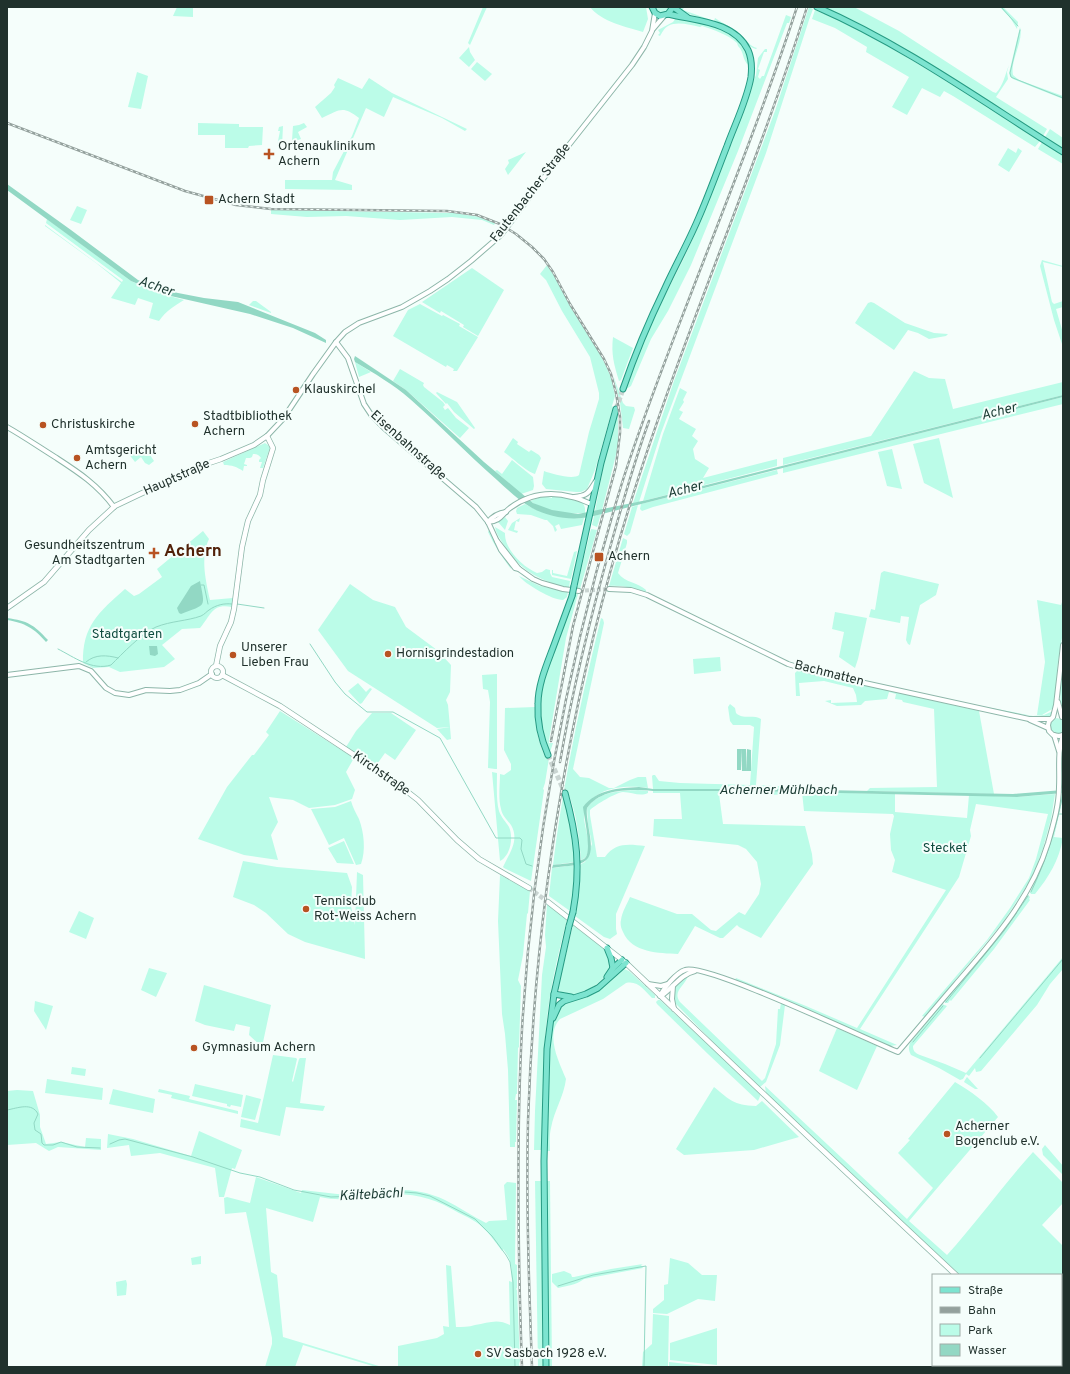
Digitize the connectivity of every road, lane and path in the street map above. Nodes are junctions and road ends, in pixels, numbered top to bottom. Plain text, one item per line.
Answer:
1 (673, 7) edge
2 (817, 7) edge
3 (653, 9) edge
4 (666, 15) junction
5 (688, 17) junction
6 (652, 31) junction
7 (1063, 152) edge
8 (336, 342) junction
9 (623, 389) tunnel mouth
10 (616, 409) tunnel mouth
11 (7, 427) edge
12 (267, 436) junction
13 (598, 478) junction
14 (581, 496) junction
15 (573, 497) junction
16 (593, 502) junction
17 (114, 507) junction
18 (488, 522) junction
19 (609, 589) tunnel mouth
20 (579, 591) tunnel mouth
21 (7, 608) edge
22 (1063, 645) edge
23 (216, 666) junction
24 (212, 674) junction
25 (7, 675) edge
26 (222, 675) junction
27 (1057, 699) junction
28 (1063, 717) edge
29 (1052, 718) junction
30 (1029, 719) junction
31 (1048, 728) junction
32 (1054, 735) junction
33 (1063, 735) edge
34 (1059, 753) junction
35 (548, 755) tunnel mouth
36 (566, 794) tunnel mouth
37 (530, 888) tunnel mouth
38 (548, 902) tunnel mouth
39 (607, 948) junction
40 (624, 962) junction
41 (613, 968) junction
42 (606, 980) junction
43 (648, 984) junction
44 (671, 985) junction
45 (553, 996) junction
46 (660, 996) junction
47 (576, 997) junction
48 (564, 1001) junction
49 (674, 1010) junction
50 (550, 1022) junction
51 (955, 1274) edge
52 (546, 1367) edge

1 - 4 main road
1 - 5 main road
2 - 7 main road
3 - 4 main road
3 - 6 street, Fautenbacher Straße
4 - 5 main road
4 - 6 street, Fautenbacher Straße
5 - 9 main road
6 - 8 street, Fautenbacher Straße
8 - 12 street, Hauptstraße
8 - 18 street, Eisenbahnstraße
10 - 13 main road
11 - 17 street
12 - 17 main road, Hauptstraße
12 - 23 main road
13 - 14 street
13 - 16 main road
14 - 15 street
14 - 16 street
15 - 16 street
15 - 18 street
16 - 35 main road, bridge
17 - 21 main road, Hauptstraße
18 - 20 street, Eisenbahnstraße
19 - 30 street, Bachmatten
22 - 27 street
23 - 24 main road
23 - 26 main road
24 - 25 street
24 - 26 main road
26 - 37 main road, Kirchstraße
27 - 28 street
27 - 29 street
28 - 29 street
29 - 30 street
29 - 31 street
30 - 31 street
31 - 32 street
32 - 33 street
32 - 34 street
33 - 34 street
34 - 44 street
36 - 45 main road, bridge
38 - 39 main road
39 - 40 main road
39 - 41 main road
40 - 41 main road
40 - 42 main road
40 - 43 main road
41 - 42 main road
42 - 47 main road
43 - 44 street
43 - 46 main road
44 - 46 street
44 - 49 street
45 - 47 main road
45 - 48 main road
45 - 50 main road
46 - 49 main road
47 - 48 main road
48 - 50 main road
49 - 51 main road
50 - 52 main road

